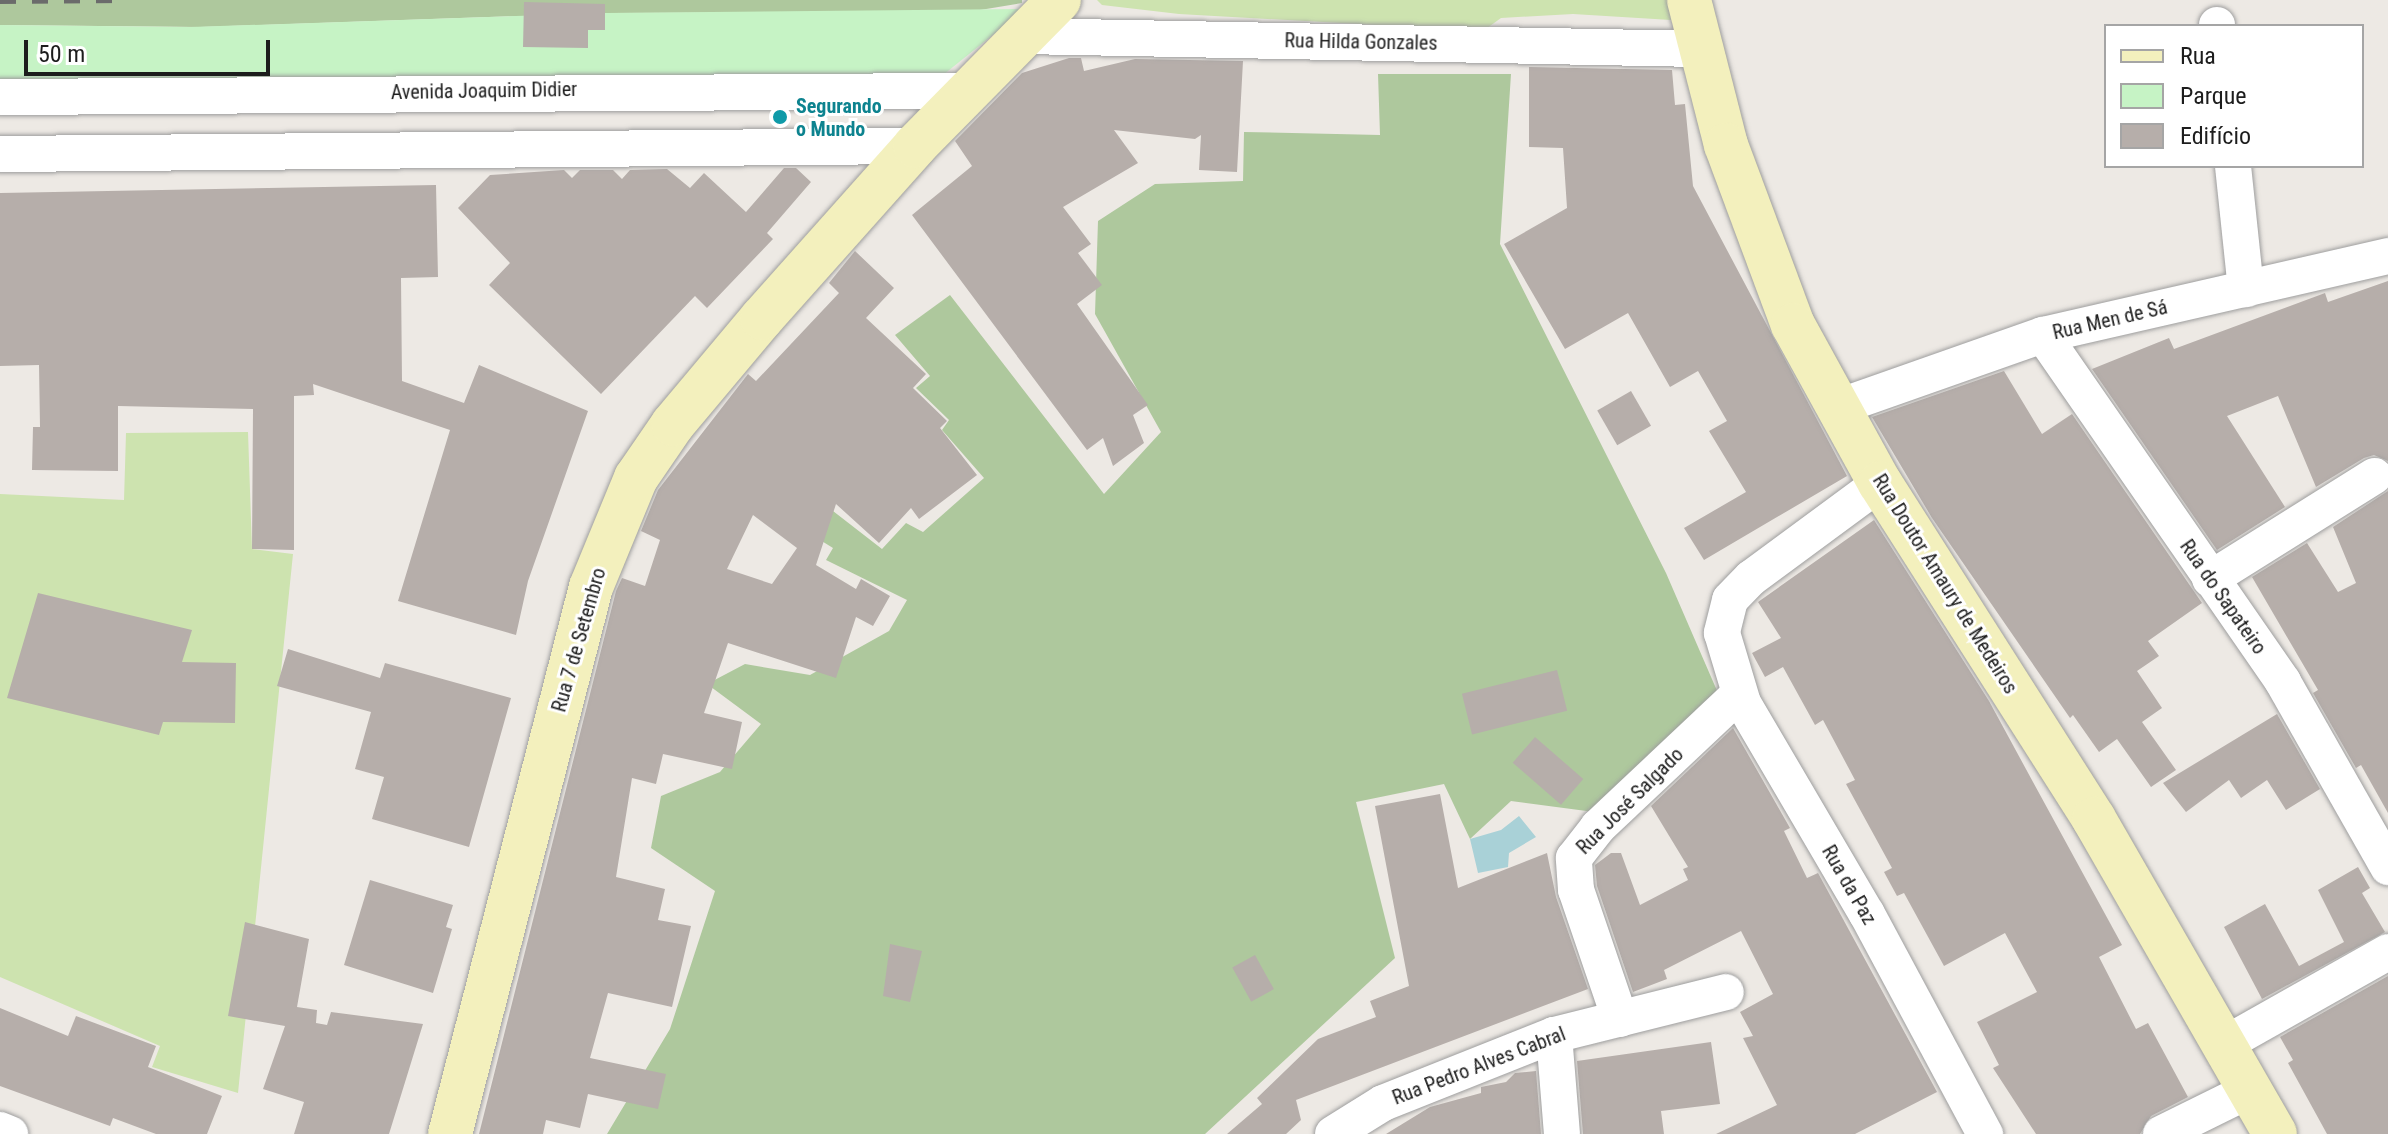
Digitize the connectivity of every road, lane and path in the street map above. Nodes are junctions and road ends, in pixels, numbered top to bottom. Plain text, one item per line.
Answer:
1 (1059, 0) edge
2 (1689, 0) edge
3 (1023, 36) junction
4 (1698, 49) junction
5 (588, 90) junction
6 (967, 91) junction
7 (368, 92) junction
8 (0, 97) edge
9 (98, 97) junction
10 (588, 146) junction
11 (915, 146) junction
12 (364, 150) junction
13 (98, 153) junction
14 (0, 154) edge
15 (2233, 168) edge
16 (2388, 256) edge
17 (2246, 289) junction
18 (2043, 335) junction
19 (1838, 407) junction
20 (2374, 476) dead end
21 (1880, 483) junction
22 (2210, 579) junction
23 (1739, 694) junction
24 (2388, 867) edge
25 (2388, 952) edge
26 (1726, 992) dead end
27 (1620, 1019) junction
28 (1554, 1035) junction
29 (2223, 1045) junction
30 (2250, 1090) junction
31 (0, 1130) edge
32 (10, 1134) edge
33 (450, 1134) edge
34 (1333, 1134) edge
35 (1562, 1134) edge
36 (1985, 1134) edge
37 (2161, 1134) edge
38 (2275, 1134) edge

1 - 3 main road, Rua 7 de Setembro
2 - 4 main road, Rua Doutor Amaury de Medeiros
3 - 4 street, Rua Hilda Gonzales
3 - 6 main road, Rua 7 de Setembro
4 - 19 main road, Rua Doutor Amaury de Medeiros
5 - 6 street, Avenida Joaquim Didier
5 - 7 street, Avenida Joaquim Didier
5 - 10 street
6 - 11 main road, Rua 7 de Setembro
7 - 9 street, Avenida Joaquim Didier
7 - 12 street
8 - 9 street, Avenida Joaquim Didier
9 - 13 street
10 - 11 street
10 - 12 street
11 - 33 main road, Rua 7 de Setembro
12 - 13 street
13 - 14 street
15 - 17 street
16 - 17 street, Rua Men de Sá
17 - 18 street, Rua Men de Sá
18 - 19 street, Rua Men de Sá
18 - 22 street, Rua do Sapateiro
19 - 21 main road, Rua Doutor Amaury de Medeiros
20 - 22 street
21 - 23 street, Rua da Paz
21 - 29 main road, Rua Doutor Amaury de Medeiros
22 - 24 street, Rua do Sapateiro
23 - 27 street, Rua José Salgado
23 - 36 street, Rua da Paz
25 - 29 street
26 - 27 street, Rua Pedro Alves Cabral
27 - 28 street, Rua Pedro Alves Cabral
28 - 34 street, Rua Pedro Alves Cabral
28 - 35 street
29 - 30 main road, Rua Doutor Amaury de Medeiros
30 - 37 street
30 - 38 main road, Rua Doutor Amaury de Medeiros
31 - 32 street

